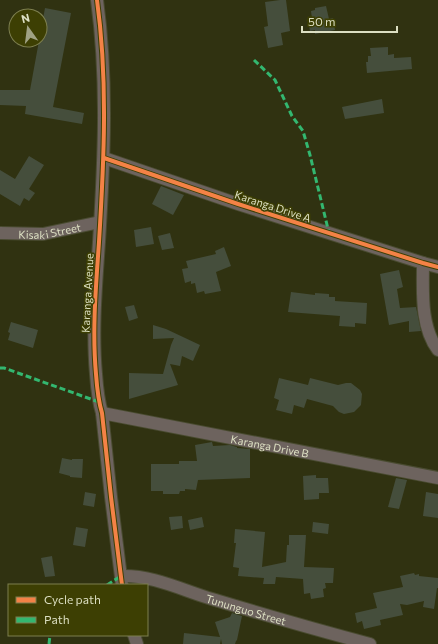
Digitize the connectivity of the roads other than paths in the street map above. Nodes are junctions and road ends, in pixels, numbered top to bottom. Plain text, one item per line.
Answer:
1 (97, 0) edge
2 (104, 158) junction
3 (100, 222) junction
4 (0, 233) edge
5 (422, 263) junction
6 (438, 266) edge
7 (438, 350) edge
8 (102, 413) junction
9 (438, 478) edge
10 (122, 580) edge
11 (370, 644) edge

1 - 2 street, Karanga Avenue
2 - 3 street, Karanga Avenue
2 - 5 street, Karanga Drive A
3 - 4 street, Kisaki Street
3 - 8 street, Karanga Avenue
5 - 6 street, Karanga Drive A
5 - 7 street
8 - 9 street, Karanga Drive B
8 - 10 street, Karanga Avenue
10 - 11 street, Tununguo Street

